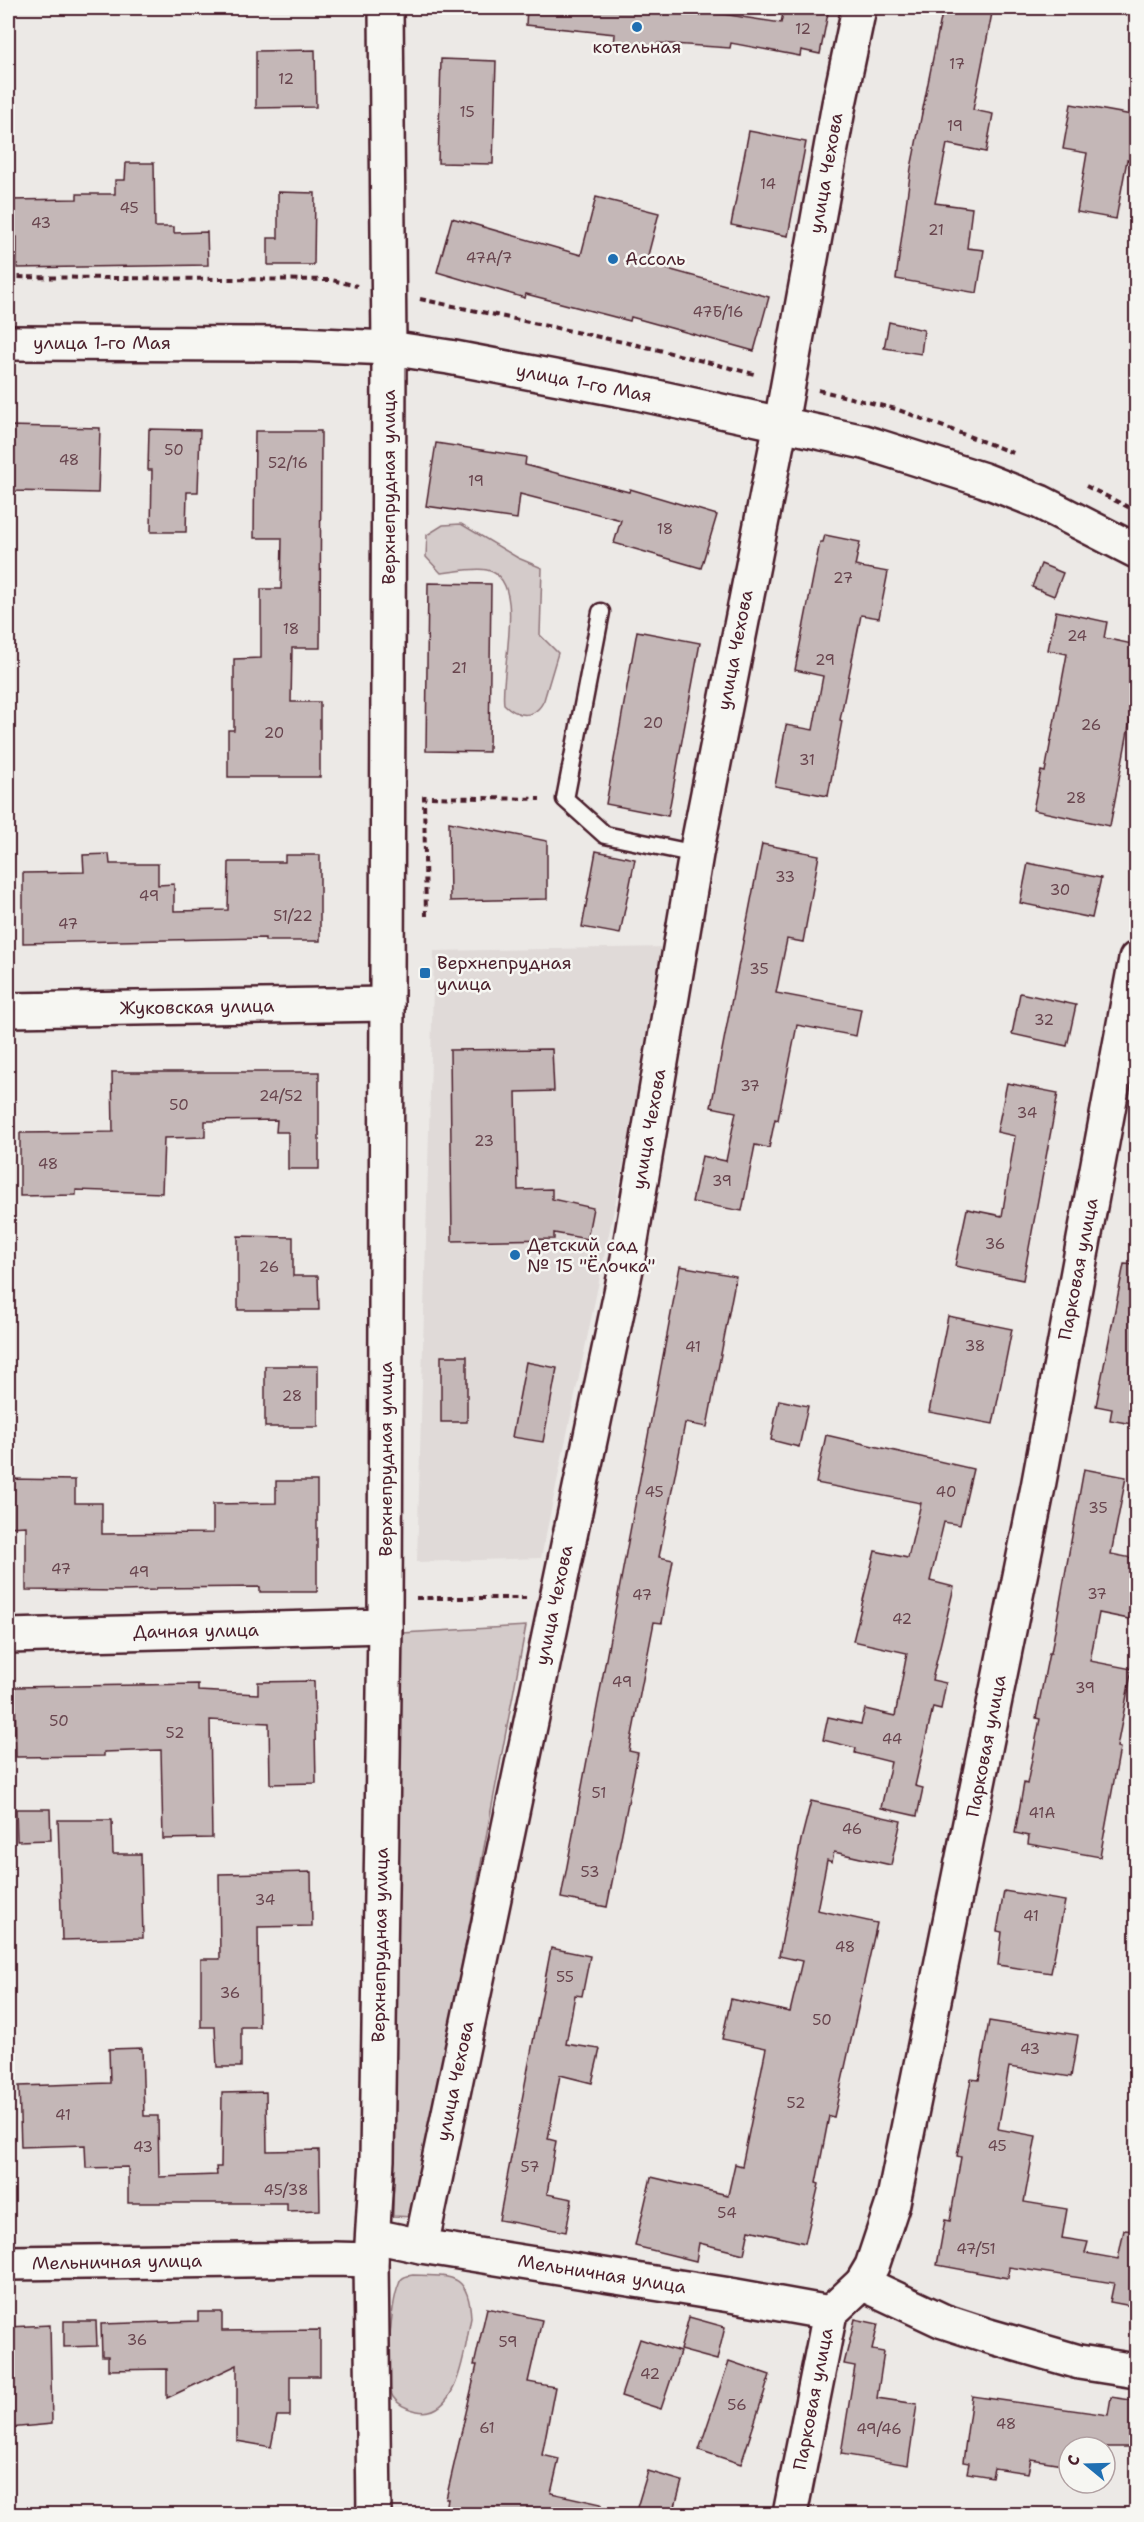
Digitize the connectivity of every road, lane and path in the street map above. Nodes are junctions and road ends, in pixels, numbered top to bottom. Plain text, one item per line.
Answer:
1 (386, 8) edge
2 (859, 8) edge
3 (8, 277) edge
4 (389, 292) junction
5 (8, 342) edge
6 (389, 348) junction
7 (781, 423) junction
8 (1137, 551) edge
9 (602, 612) dead end
10 (565, 799) junction
11 (696, 854) junction
12 (426, 916) dead end
13 (1137, 959) edge
14 (387, 1004) junction
15 (8, 1010) edge
16 (556, 1598) junction
17 (385, 1612) junction
18 (8, 1635) edge
19 (421, 2246) junction
20 (372, 2248) junction
21 (8, 2263) edge
22 (862, 2283) junction
23 (830, 2313) junction
24 (1137, 2371) edge
25 (374, 2514) edge
26 (790, 2514) edge

1 - 4 street, Верхнепрудная улица
2 - 7 street, улица Чехова
3 - 4 path
4 - 6 street, Верхнепрудная улица
5 - 6 street, улица 1-го Мая
6 - 7 street, улица 1-го Мая
6 - 14 street, Верхнепрудная улица
7 - 8 street, улица 1-го Мая
7 - 11 street, улица Чехова
9 - 10 lane
10 - 11 lane
10 - 12 path
11 - 16 street, улица Чехова
13 - 22 street, Парковая улица
14 - 15 street, Жуковская улица
14 - 17 street, Верхнепрудная улица
16 - 17 path
16 - 19 street, улица Чехова
17 - 18 street, Дачная улица
17 - 20 street, Верхнепрудная улица
19 - 20 street, Мельничная улица
19 - 23 street, Мельничная улица
20 - 21 street, Мельничная улица
20 - 25 street, Верхнепрудная улица
22 - 23 street, Парковая улица
22 - 24 street
23 - 26 street, Парковая улица

